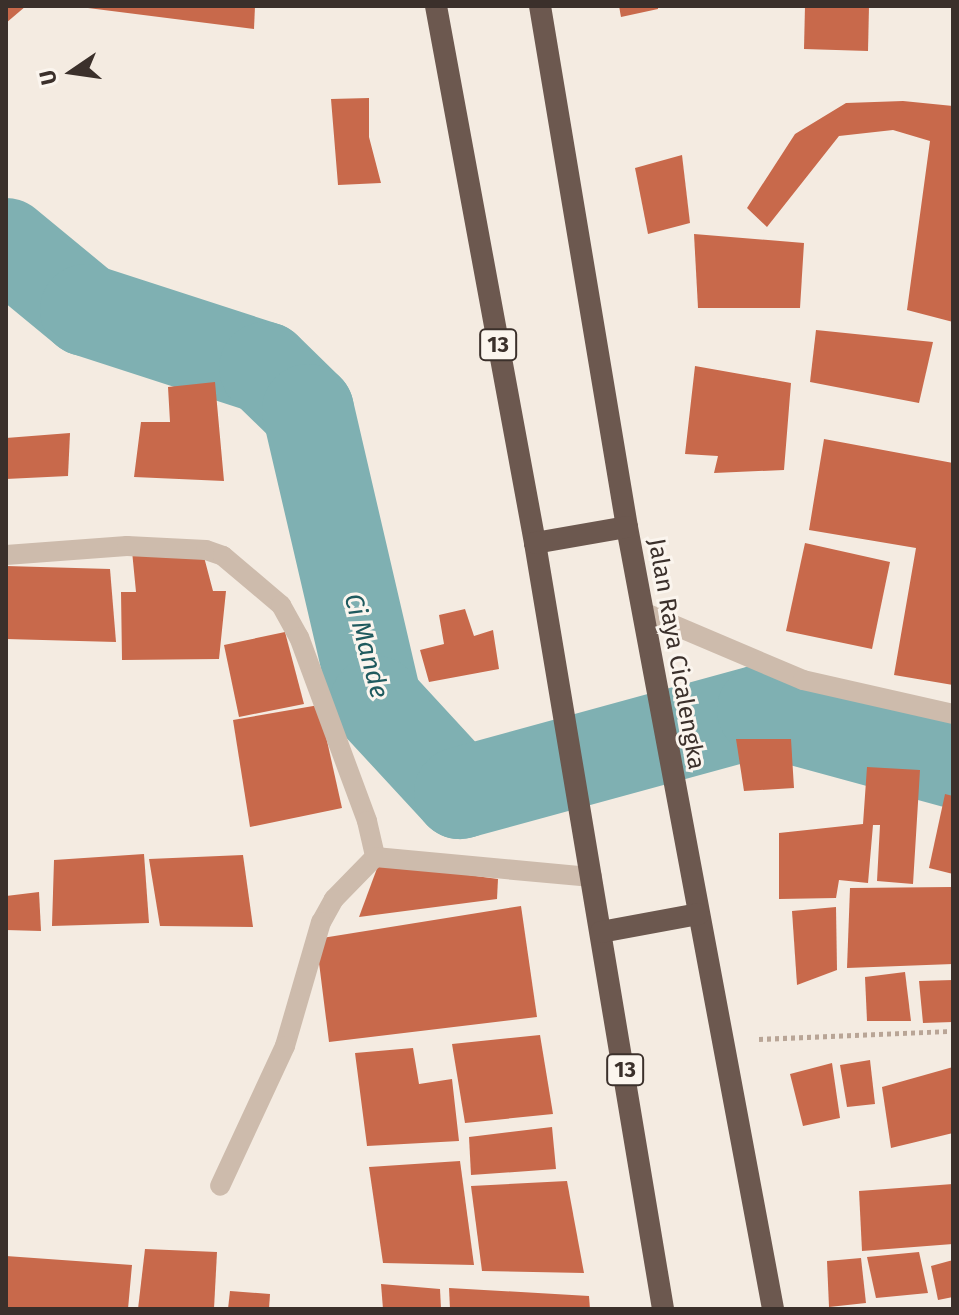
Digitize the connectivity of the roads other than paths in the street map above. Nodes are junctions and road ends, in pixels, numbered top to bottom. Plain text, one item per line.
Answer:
1 (436, 6) edge
2 (540, 6) edge
3 (627, 527) junction
4 (535, 543) junction
5 (6, 555) edge
6 (643, 612) junction
7 (953, 714) edge
8 (375, 857) junction
9 (592, 877) junction
10 (698, 914) junction
11 (601, 932) junction
12 (220, 1186) dead end
13 (663, 1309) edge
14 (773, 1309) edge

1 - 4 highway, 13
2 - 3 highway, Jalan Raya Cicalengka
3 - 4 highway
3 - 6 highway, Jalan Raya Cicalengka
4 - 9 highway, 13
5 - 8 street
6 - 7 street
6 - 10 highway, Jalan Raya Cicalengka
8 - 9 street
8 - 12 street
9 - 11 highway, 13
10 - 11 highway
10 - 14 highway, Jalan Raya Cicalengka
11 - 13 highway, 13

